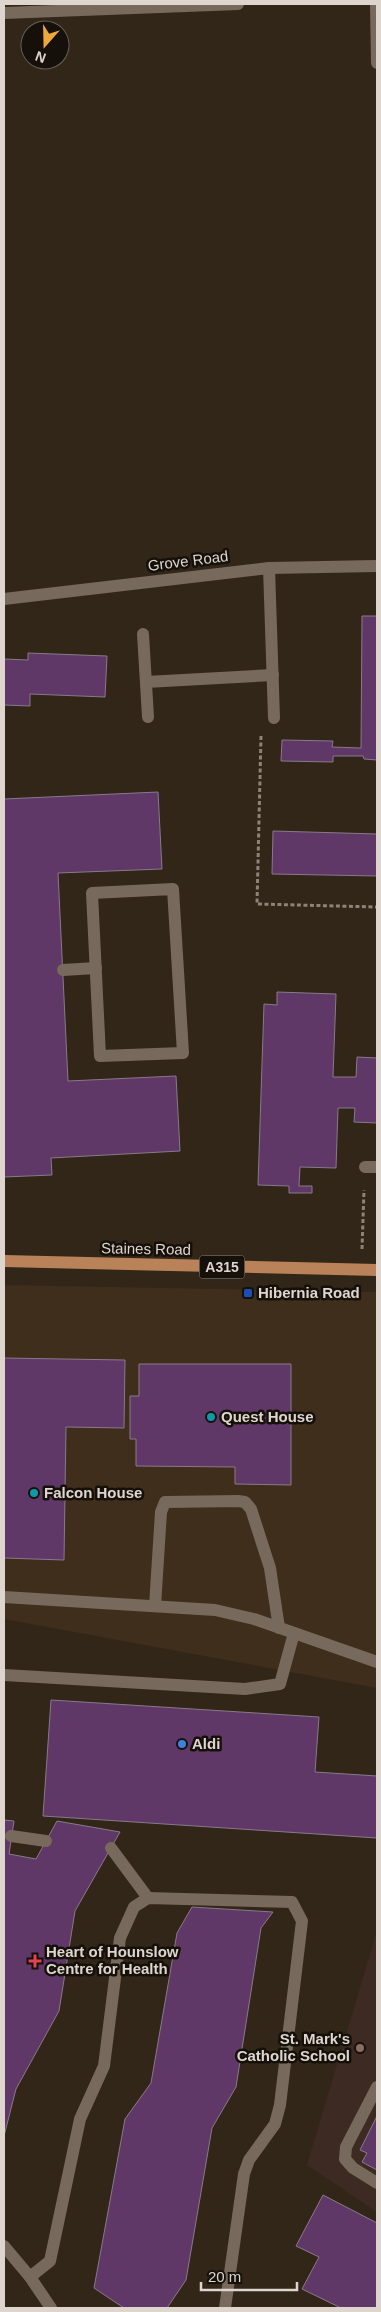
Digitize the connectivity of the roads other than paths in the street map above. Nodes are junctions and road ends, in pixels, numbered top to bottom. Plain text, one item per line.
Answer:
1 (238, 4) edge
2 (376, 4) edge
3 (4, 13) edge
4 (377, 63) edge
5 (377, 566) edge
6 (269, 568) junction
7 (4, 599) edge
8 (143, 634) dead end
9 (273, 675) junction
10 (146, 682) junction
11 (148, 716) dead end
12 (274, 718) road end
13 (96, 968) junction
14 (63, 970) dead end
15 (4, 1261) edge
16 (377, 1270) edge
17 (4, 1597) edge
18 (155, 1606) junction
19 (279, 1628) junction
20 (294, 1633) junction
21 (377, 1662) edge
22 (4, 1675) edge
23 (11, 1836) dead end
24 (46, 1841) dead end
25 (111, 1848) dead end
26 (148, 1898) junction
27 (377, 2087) edge
28 (377, 2183) edge
29 (4, 2246) edge
30 (30, 2277) junction
31 (51, 2308) edge
32 (225, 2308) edge

1 - 3 street
2 - 4 street
5 - 6 street, Grove Road
6 - 7 street, Grove Road
6 - 9 street
8 - 10 street
9 - 10 street
9 - 12 street
10 - 11 street
13 - 13 street
13 - 14 street
15 - 16 main road, Staines Road / A315
17 - 18 street
18 - 19 street
18 - 19 street
19 - 20 street
20 - 21 street
20 - 22 street
23 - 24 street
25 - 26 street
26 - 30 street
26 - 32 street
27 - 28 street
29 - 30 street
30 - 31 street

